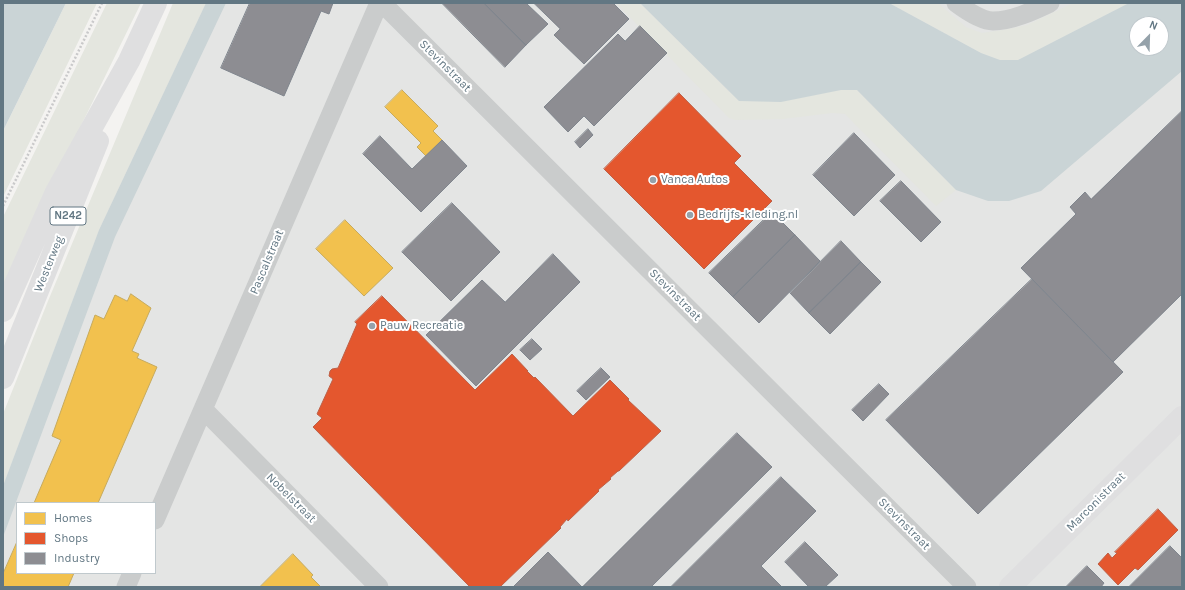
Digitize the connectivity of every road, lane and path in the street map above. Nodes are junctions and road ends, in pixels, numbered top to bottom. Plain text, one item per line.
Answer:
1 (102, 3) edge
2 (156, 3) edge
3 (381, 3) edge
4 (956, 3) edge
5 (1050, 3) edge
6 (129, 61) junction
7 (3, 206) edge
8 (3, 311) edge
9 (3, 378) edge
10 (203, 409) junction
11 (1182, 417) edge
12 (156, 518) edge
13 (132, 574) edge
14 (126, 587) edge
15 (379, 587) edge
16 (967, 587) edge
17 (1010, 587) edge

1 - 7 path
2 - 6 main road, Westerweg / N242
3 - 10 street, Pascalstraat
3 - 16 street, Stevinstraat
4 - 5 street
6 - 8 main road, Westerweg / N242
6 - 9 main road, Westerweg / N242
10 - 12 street, Pascalstraat
10 - 15 street, Nobelstraat
11 - 17 main road, Marconistraat
13 - 14 street

